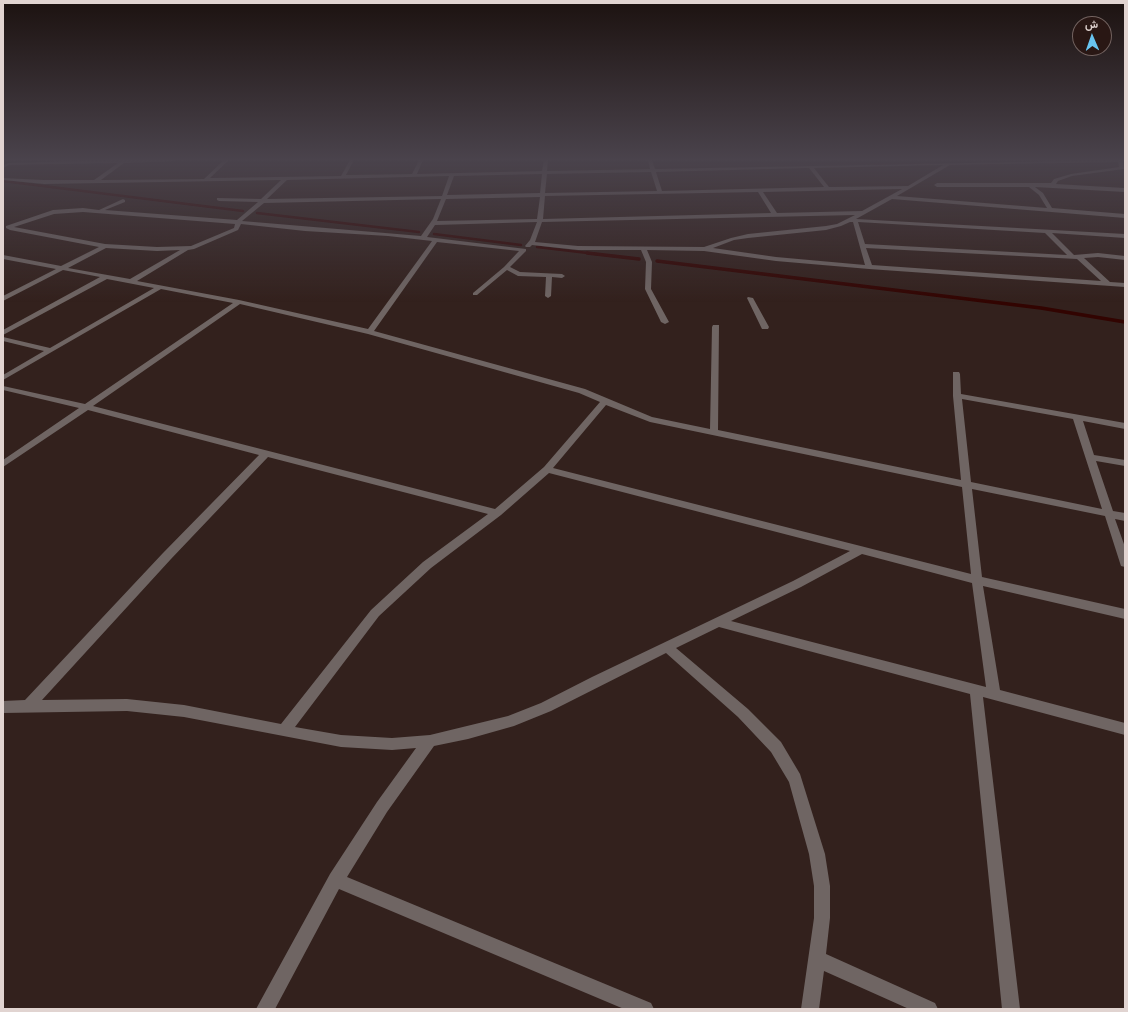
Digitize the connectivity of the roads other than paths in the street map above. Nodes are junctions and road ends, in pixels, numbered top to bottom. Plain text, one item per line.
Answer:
1 (108, 207) edge
2 (256, 207) edge
3 (440, 207) edge
4 (542, 207) edge
5 (770, 207) edge
6 (874, 207) edge
7 (1020, 207) edge
8 (1050, 209) joint
9 (99, 211) junction
10 (864, 213) junction
11 (804, 214) junction
12 (775, 215) junction
13 (1125, 216) edge
14 (853, 220) junction
15 (540, 221) junction
16 (238, 222) junction
17 (434, 223) junction
18 (6, 227) edge
19 (826, 228) junction
20 (1047, 232) junction
21 (1125, 236) edge
22 (423, 238) junction
23 (436, 239) junction
24 (532, 243) junction
25 (105, 246) junction
26 (862, 246) junction
27 (186, 248) junction
28 (643, 248) junction
29 (704, 249) junction
30 (524, 250) junction
31 (3, 257) edge
32 (1076, 257) junction
33 (1125, 258) edge
34 (869, 267) junction
35 (65, 268) junction
36 (506, 268) junction
37 (107, 276) junction
38 (549, 276) junction
39 (562, 276) dead end
40 (132, 281) junction
41 (1108, 284) junction
42 (1125, 285) edge
43 (160, 287) junction
44 (475, 294) dead end
45 (548, 296) dead end
46 (750, 298) dead end
47 (3, 299) edge
48 (239, 302) junction
49 (665, 322) dead end
50 (716, 327) dead end
51 (765, 327) dead end
52 (370, 332) junction
53 (3, 333) edge
54 (3, 340) edge
55 (51, 350) junction
56 (956, 374) dead end
57 (3, 378) edge
58 (3, 388) edge
59 (957, 396) junction
60 (605, 402) junction
61 (86, 407) junction
62 (1077, 417) junction
63 (1125, 426) edge
64 (714, 432) junction
65 (266, 453) junction
66 (1090, 457) junction
67 (1125, 463) edge
68 (3, 464) edge
69 (547, 469) junction
70 (967, 485) junction
71 (497, 513) junction
72 (1109, 514) junction
73 (1125, 517) edge
74 (861, 550) junction
75 (1125, 563) edge
76 (977, 580) junction
77 (1125, 614) edge
78 (717, 622) junction
79 (667, 648) junction
80 (976, 690) junction
81 (994, 695) junction
82 (28, 706) junction
83 (3, 708) edge
84 (1125, 729) edge
85 (284, 731) junction
86 (430, 740) junction
87 (336, 880) junction
88 (818, 959) junction
89 (265, 1009) edge
90 (645, 1009) edge
91 (810, 1009) edge
92 (929, 1009) edge
93 (1011, 1009) edge

1 - 9 street
2 - 16 street
3 - 17 street
4 - 15 street
5 - 12 street
6 - 10 street
7 - 8 street
8 - 13 street
9 - 16 street
9 - 18 street
10 - 11 street
10 - 14 street
11 - 12 street
11 - 19 street
12 - 15 street
14 - 19 street
14 - 20 street
14 - 26 street
15 - 17 street
15 - 24 street
16 - 22 street
16 - 27 street
17 - 22 street
18 - 25 street
19 - 29 street
20 - 21 street
20 - 32 street
22 - 23 street
23 - 30 street
23 - 52 street
24 - 28 street
24 - 30 street
25 - 27 street
25 - 35 street
26 - 32 street
26 - 34 street
27 - 40 street
28 - 29 street
28 - 49 street
29 - 34 street
30 - 36 street
31 - 35 street
32 - 33 street
32 - 41 street
34 - 41 street
35 - 37 street
35 - 47 street
36 - 38 street
36 - 44 street
37 - 40 street
37 - 53 street
38 - 39 street
38 - 45 street
40 - 43 street
41 - 42 street
43 - 48 street
43 - 55 street
46 - 51 street
48 - 52 street
48 - 61 street
50 - 64 street
52 - 60 street
54 - 55 street
55 - 57 street
56 - 59 street
58 - 61 street
59 - 62 street
59 - 70 street
60 - 64 street
60 - 69 street
61 - 65 street
61 - 68 street
62 - 63 street
62 - 66 street
64 - 70 street
65 - 71 street
65 - 82 street
66 - 67 street
66 - 72 street
69 - 71 street
69 - 74 street
70 - 72 street
70 - 76 street
71 - 85 street
72 - 73 street
72 - 75 street
74 - 76 street
74 - 78 street
76 - 77 street
76 - 81 street
78 - 79 street
78 - 80 street
79 - 86 street
79 - 88 street
80 - 81 street
80 - 93 street
81 - 84 street
82 - 83 street
82 - 85 street
85 - 86 street
86 - 87 street
87 - 89 street
87 - 90 street
88 - 91 street
88 - 92 street

